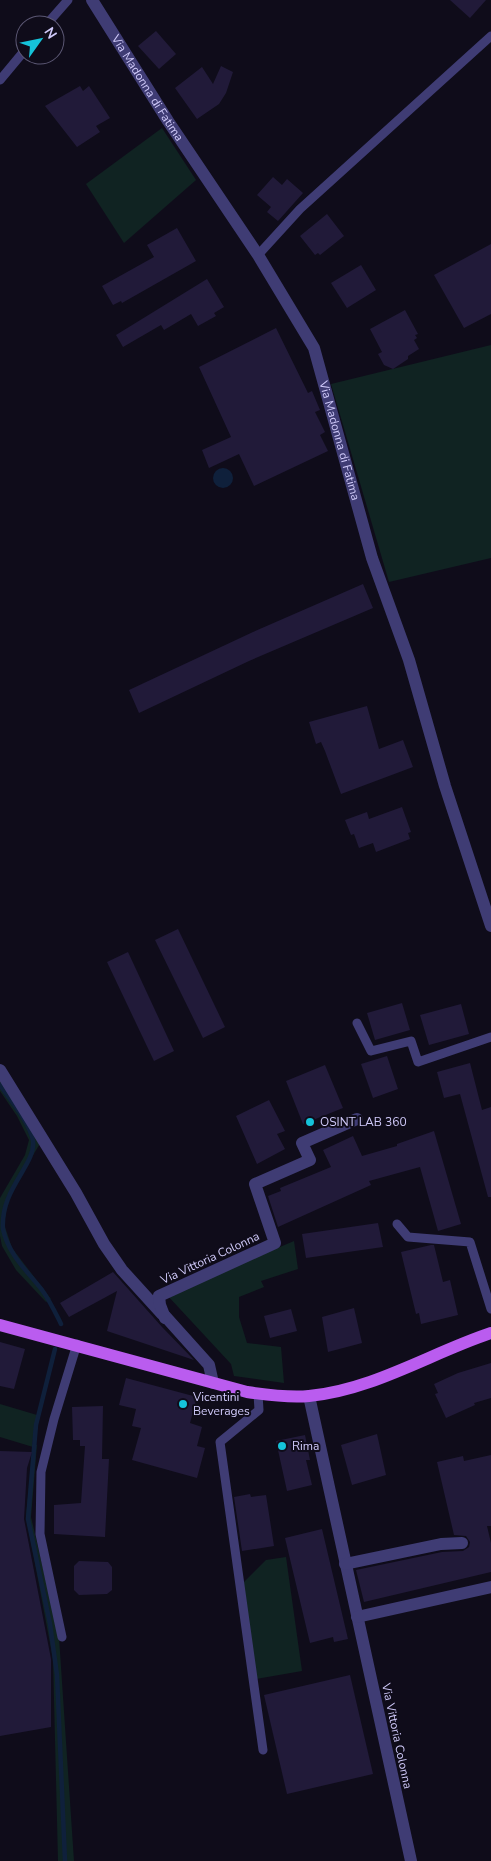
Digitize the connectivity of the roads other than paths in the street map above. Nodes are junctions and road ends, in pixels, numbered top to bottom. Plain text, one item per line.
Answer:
1 (68, 0) edge
2 (92, 0) edge
3 (55, 15) edge
4 (491, 36) edge
5 (15, 62) edge
6 (0, 80) edge
7 (258, 255) junction
8 (488, 900) edge
9 (491, 926) edge
10 (357, 1023) dead end
11 (491, 1037) edge
12 (0, 1070) edge
13 (357, 1119) dead end
14 (397, 1224) dead end
15 (491, 1309) edge
16 (165, 1317) junction
17 (0, 1325) edge
18 (491, 1333) edge
19 (77, 1344) junction
20 (213, 1383) junction
21 (258, 1394) junction
22 (309, 1396) junction
23 (462, 1543) dead end
24 (345, 1564) junction
25 (491, 1587) edge
26 (357, 1618) junction
27 (62, 1637) dead end
28 (263, 1750) dead end
29 (411, 1861) edge

1 - 3 lane
2 - 7 street, Via Madonna di Fatima
4 - 7 lane
5 - 6 lane
7 - 8 street, Via Madonna di Fatima
8 - 9 street, Via Madonna di Fatima
10 - 11 lane
12 - 16 street
13 - 16 street, Via Vittoria Colonna
14 - 15 lane
16 - 20 street
17 - 19 main road
18 - 22 main road
19 - 20 main road
19 - 27 lane
20 - 21 main road
21 - 22 main road
21 - 28 lane
22 - 24 street, Via Vittoria Colonna
23 - 24 street
24 - 26 street, Via Vittoria Colonna
25 - 26 street
26 - 29 street, Via Vittoria Colonna

